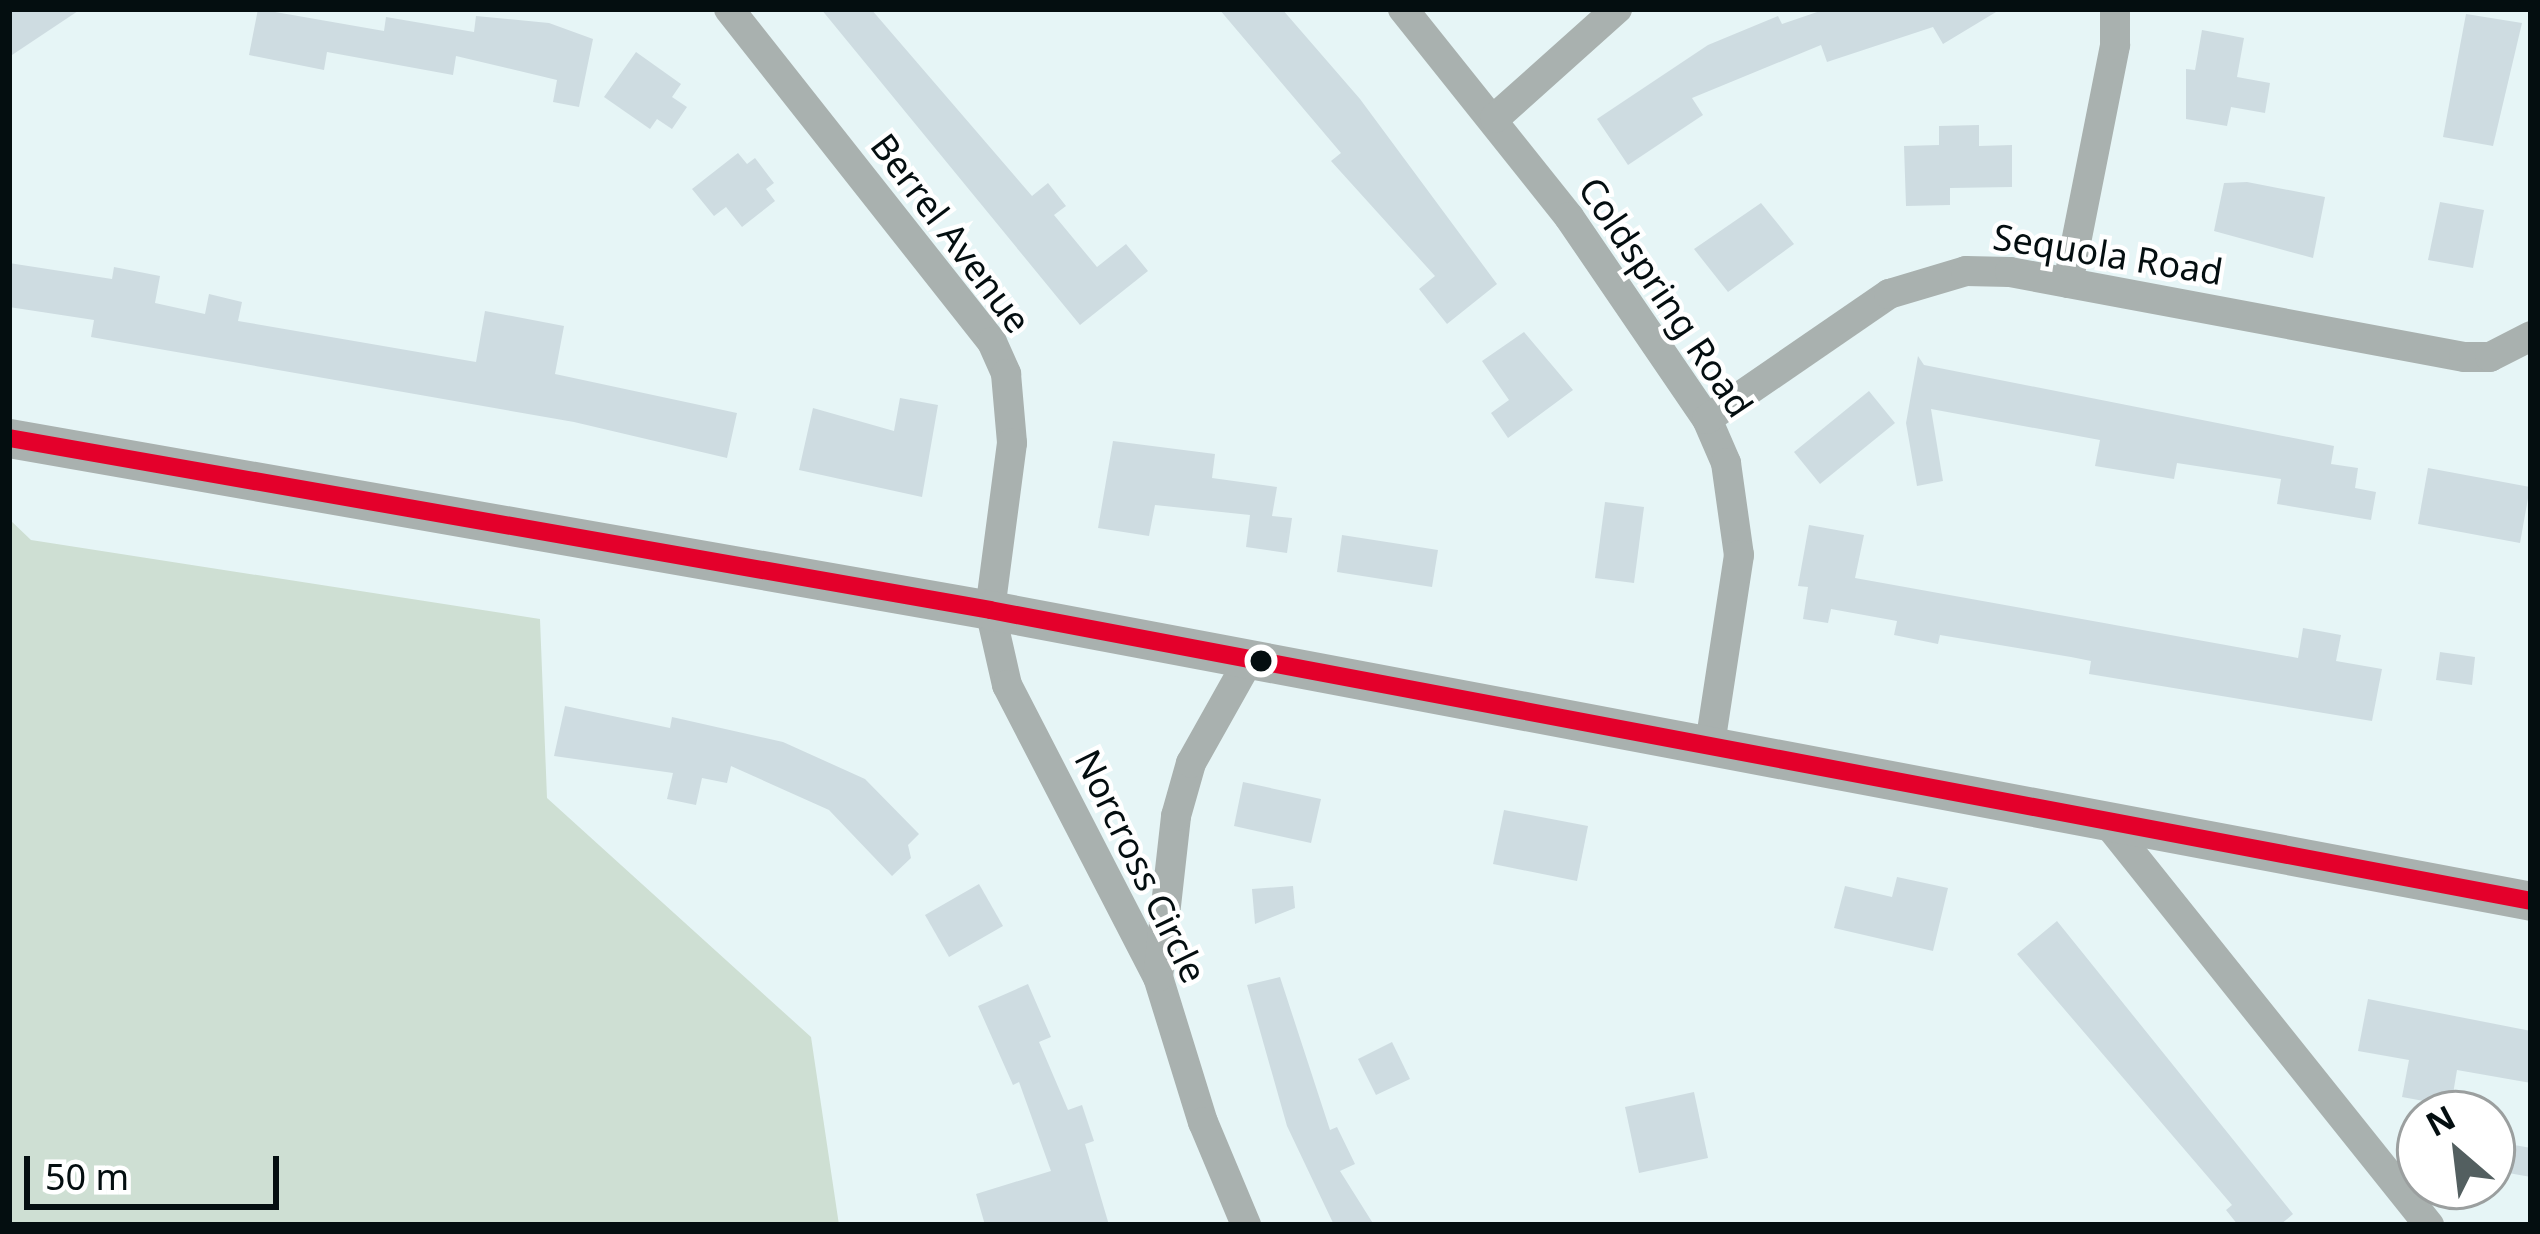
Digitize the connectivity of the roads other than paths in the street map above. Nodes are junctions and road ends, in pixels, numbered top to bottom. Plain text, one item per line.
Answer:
1 (729, 9) edge
2 (1403, 9) edge
3 (1617, 9) edge
4 (2115, 9) edge
5 (1495, 118) junction
6 (2068, 283) junction
7 (2531, 336) edge
8 (1707, 419) junction
9 (9, 438) edge
10 (990, 610) junction
11 (1250, 658) junction
12 (1710, 745) junction
13 (2105, 820) junction
14 (2531, 901) edge
15 (1158, 977) junction
16 (1246, 1225) edge
17 (2429, 1225) edge

1 - 10 street, Berrel Avenue
2 - 5 street, Coldspring Road
3 - 5 street
4 - 6 street
5 - 8 street, Coldspring Road
6 - 7 street, Sequola Road
6 - 8 street, Sequola Road
8 - 12 street, Coldspring Road
9 - 10 street
10 - 11 street
10 - 15 street, Norcross Circle
11 - 12 street
11 - 15 street
12 - 13 street
13 - 14 street
13 - 17 street
15 - 16 street, Norcross Circle

